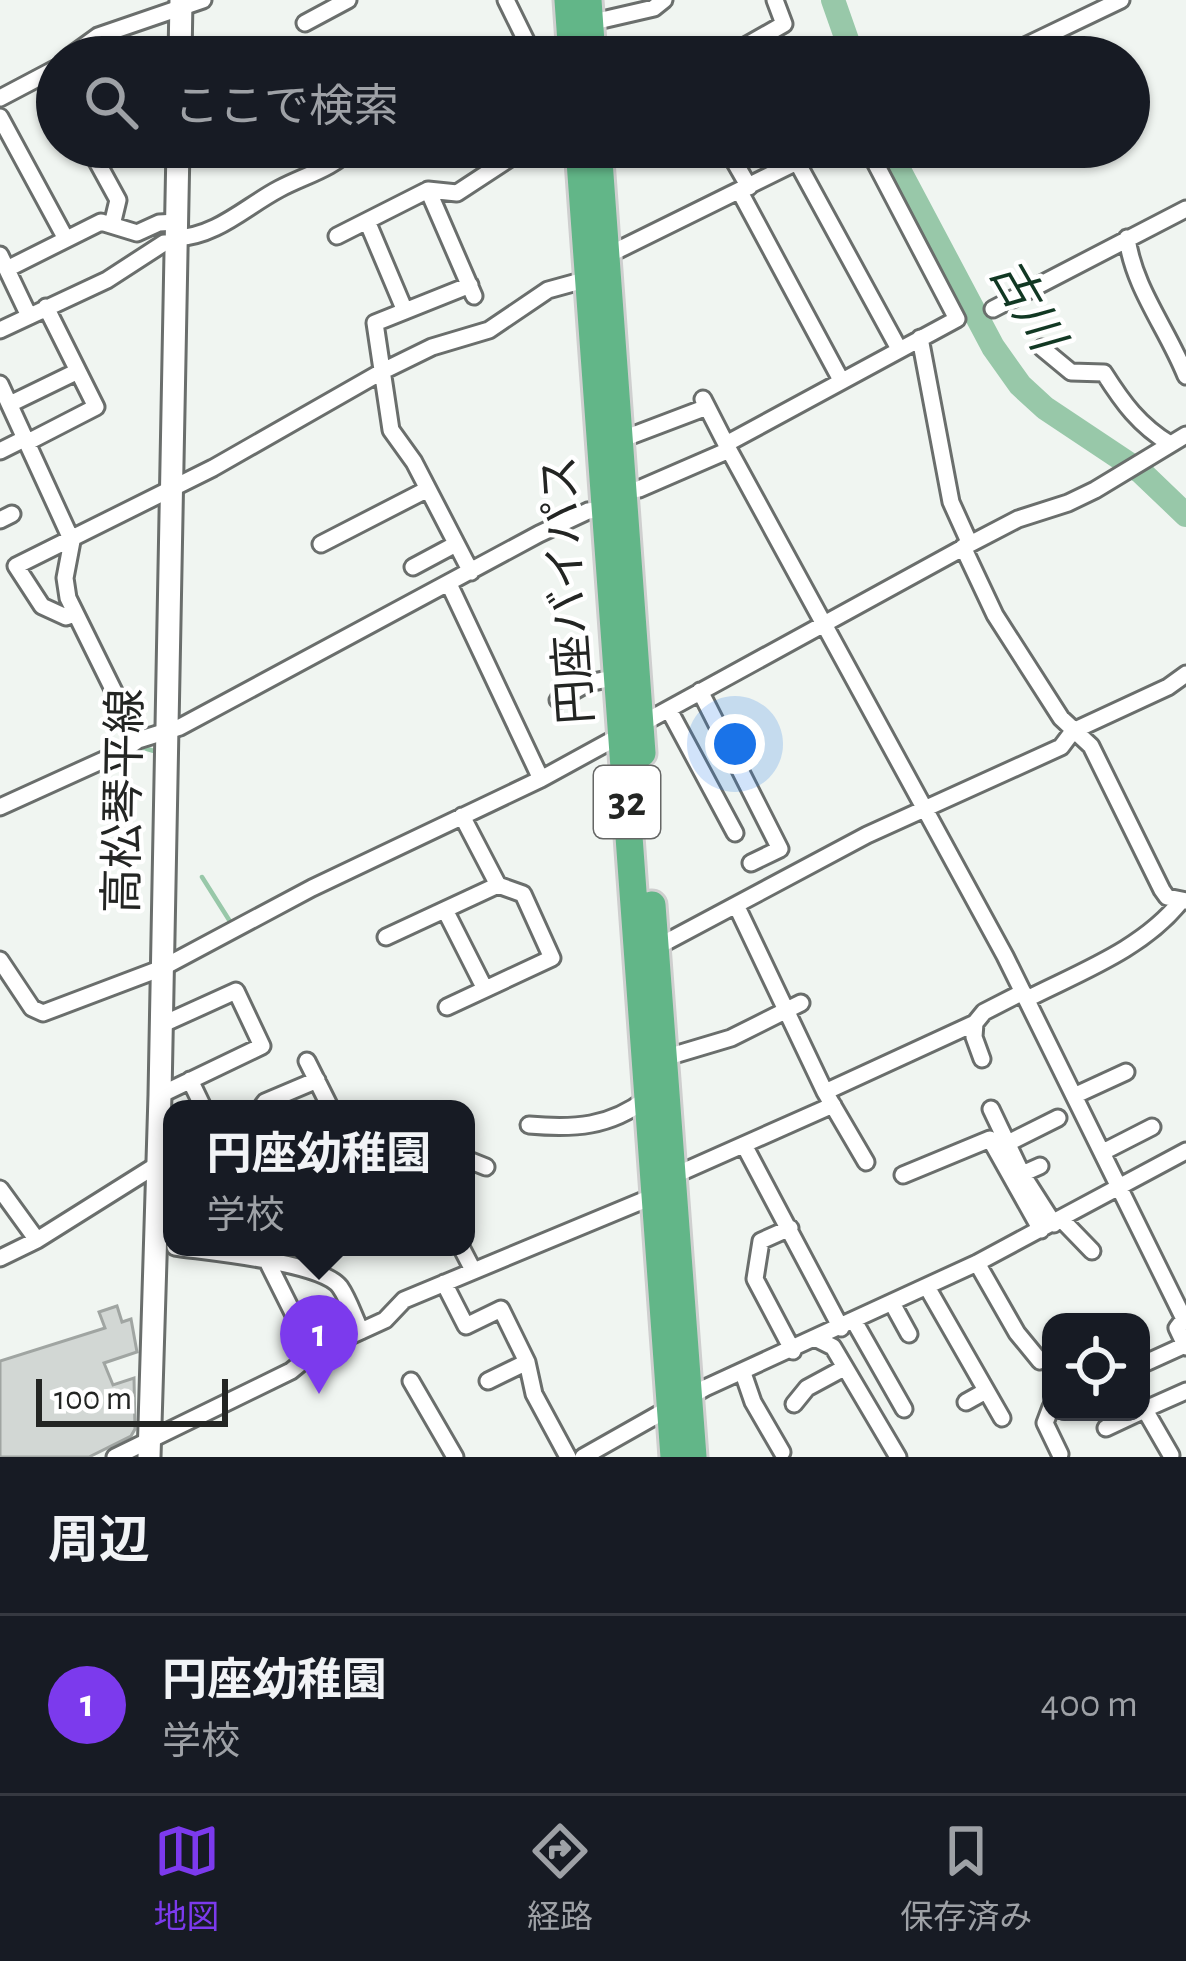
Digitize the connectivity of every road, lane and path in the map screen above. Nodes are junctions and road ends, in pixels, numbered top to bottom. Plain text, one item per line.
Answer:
1 (203, 0) edge
2 (348, 0) edge
3 (506, 0) edge
4 (568, 0) edge
5 (664, 0) edge
6 (776, 0) edge
7 (1121, 0) edge
8 (181, 4) edge
9 (312, 13) edge
10 (98, 36) edge
11 (180, 36) edge
12 (524, 36) edge
13 (584, 36) edge
14 (772, 36) edge
15 (1046, 36) edge
16 (36, 84) edge
17 (0, 98) edge
18 (0, 117) edge
19 (100, 168) edge
20 (178, 168) edge
21 (327, 168) edge
22 (495, 168) edge
23 (580, 168) edge
24 (600, 168) edge
25 (735, 168) edge
26 (786, 168) edge
27 (800, 168) edge
28 (879, 168) edge
29 (428, 190) junction
30 (744, 190) junction
31 (1186, 208) edge
32 (367, 220) junction
33 (112, 225) junction
34 (176, 234) junction
35 (337, 236) dead end
36 (1127, 238) junction
37 (66, 239) junction
38 (606, 256) junction
39 (4, 262) edge
40 (588, 279) junction
41 (46, 307) junction
42 (993, 309) dead end
43 (405, 311) junction
44 (28, 316) junction
45 (0, 330) edge
46 (920, 338) junction
47 (1042, 348) dead end
48 (899, 349) junction
49 (78, 371) junction
50 (383, 371) junction
51 (1186, 376) edge
52 (841, 380) junction
53 (0, 384) edge
54 (10, 404) junction
55 (1186, 435) edge
56 (27, 440) junction
57 (620, 440) junction
58 (1170, 444) junction
59 (728, 447) junction
60 (0, 451) edge
61 (171, 489) junction
62 (428, 489) junction
63 (615, 500) junction
64 (71, 542) junction
65 (321, 544) dead end
66 (456, 544) junction
67 (966, 546) junction
68 (413, 567) dead end
69 (470, 572) junction
70 (449, 584) junction
71 (75, 614) junction
72 (826, 623) junction
73 (1186, 674) edge
74 (618, 677) junction
75 (700, 691) junction
76 (559, 700) dead end
77 (669, 710) junction
78 (1072, 730) junction
79 (631, 732) junction
80 (165, 733) junction
81 (138, 740) junction
82 (541, 779) junction
83 (0, 807) edge
84 (925, 811) junction
85 (463, 816) junction
86 (735, 833) dead end
87 (751, 863) dead end
88 (499, 886) junction
89 (1183, 901) edge
90 (737, 908) junction
91 (445, 910) junction
92 (386, 937) dead end
93 (655, 948) junction
94 (0, 960) edge
95 (161, 968) junction
96 (485, 989) junction
97 (1025, 996) junction
98 (794, 1006) junction
99 (447, 1007) dead end
100 (975, 1023) junction
101 (161, 1025) junction
102 (664, 1058) junction
103 (982, 1059) dead end
104 (308, 1061) dead end
105 (1126, 1072) dead end
106 (190, 1080) junction
107 (317, 1080) junction
108 (160, 1095) junction
109 (1076, 1095) junction
110 (829, 1098) junction
111 (646, 1099) junction
112 (200, 1100) edge
113 (270, 1100) edge
114 (327, 1100) edge
115 (991, 1109) dead end
116 (1058, 1118) dead end
117 (529, 1125) dead end
118 (1152, 1127) dead end
119 (744, 1144) junction
120 (1006, 1144) junction
121 (1186, 1151) edge
122 (1103, 1152) junction
123 (866, 1162) dead end
124 (475, 1163) edge
125 (155, 1166) junction
126 (1040, 1166) dead end
127 (486, 1167) dead end
128 (903, 1174) dead end
129 (1022, 1174) junction
130 (663, 1186) junction
131 (1118, 1187) junction
132 (0, 1189) edge
133 (163, 1219) edge
134 (1052, 1225) junction
135 (790, 1228) junction
136 (37, 1240) junction
137 (1091, 1251) dead end
138 (166, 1256) edge
139 (466, 1256) edge
140 (276, 1257) edge
141 (0, 1258) edge
142 (977, 1263) junction
143 (473, 1270) junction
144 (444, 1283) junction
145 (927, 1287) junction
146 (892, 1303) junction
147 (848, 1324) junction
148 (361, 1330) junction
149 (909, 1334) dead end
150 (818, 1339) junction
151 (1185, 1346) edge
152 (793, 1351) junction
153 (313, 1353) junction
154 (1042, 1360) edge
155 (1150, 1361) edge
156 (527, 1362) junction
157 (844, 1368) junction
158 (743, 1373) junction
159 (411, 1381) dead end
160 (488, 1381) dead end
161 (1186, 1391) edge
162 (984, 1392) junction
163 (680, 1402) junction
164 (966, 1402) dead end
165 (794, 1404) dead end
166 (1150, 1407) edge
167 (904, 1409) dead end
168 (1002, 1418) dead end
169 (1046, 1421) edge
170 (1121, 1421) edge
171 (1149, 1421) edge
172 (1106, 1428) dead end
173 (149, 1449) edge
174 (782, 1452) dead end
175 (1060, 1454) edge
176 (1171, 1455) edge
177 (115, 1457) edge
178 (455, 1457) edge
179 (568, 1457) edge
180 (583, 1457) edge
181 (674, 1457) edge
182 (693, 1457) edge
183 (898, 1457) edge

1 - 8 street
2 - 9 street
3 - 12 street
4 - 13 highway
5 - 13 street
6 - 14 street
7 - 15 street
8 - 10 street
8 - 11 main road
16 - 17 street
18 - 37 street
19 - 33 street
20 - 34 main road, 高松琴平線
21 - 34 street
22 - 29 street
23 - 40 highway, 円座バイパス / 32
24 - 38 highway, 円座バイパス / 32
25 - 30 street
26 - 30 street
27 - 48 street
28 - 46 street
29 - 32 street
29 - 43 street
30 - 38 street
30 - 52 street
31 - 36 street
32 - 35 street
32 - 43 street
33 - 34 street
33 - 37 street
34 - 41 street
34 - 61 main road, 高松琴平線
36 - 42 street
36 - 51 street
37 - 39 street
38 - 40 highway
38 - 57 highway, 円座バイパス / 32
39 - 44 street
40 - 50 street
40 - 63 highway, 円座バイパス / 32
41 - 44 street
41 - 49 street
43 - 50 street
44 - 45 street
46 - 48 street
46 - 67 street
47 - 58 street
48 - 52 street
49 - 54 street
49 - 56 street
50 - 61 street
50 - 62 street
52 - 59 street
53 - 54 street
54 - 56 street
55 - 58 street
56 - 60 street
56 - 64 street
57 - 59 street
57 - 63 highway, 円座バイパス / 32
58 - 67 street
59 - 63 street
59 - 72 street
61 - 64 street
61 - 80 main road, 高松琴平線
62 - 65 street
62 - 66 street
63 - 69 street
63 - 74 highway, 円座バイパス / 32
63 - 79 highway, 円座バイパス / 32
64 - 71 street
64 - 71 street
66 - 68 street
66 - 69 street
67 - 72 street
67 - 78 street
69 - 70 street
70 - 80 street
70 - 82 street
71 - 81 street
72 - 75 street
72 - 84 street
73 - 78 street
74 - 76 street
74 - 79 highway, 円座バイパス / 32
75 - 77 street
75 - 87 street
77 - 79 street
77 - 86 street
78 - 84 street
78 - 89 street
79 - 82 street
79 - 93 highway, 円座バイパス / 32
79 - 111 highway, 円座バイパス / 32
80 - 81 street
80 - 95 main road, 高松琴平線
81 - 83 street
82 - 85 street
84 - 90 street
84 - 97 street
85 - 88 street
85 - 95 street
88 - 91 street
88 - 96 street
89 - 97 street
90 - 93 street
90 - 98 street
91 - 92 street
91 - 96 street
93 - 102 highway, 円座バイパス / 32
94 - 95 street
95 - 101 main road, 高松琴平線
96 - 99 street
97 - 100 street
97 - 109 street
98 - 102 street
98 - 110 street
100 - 103 street
100 - 110 street
101 - 106 street
101 - 108 main road, 高松琴平線
102 - 130 highway, 円座バイパス / 32
104 - 107 street
105 - 109 street
106 - 108 street
106 - 112 street
107 - 113 street
107 - 114 street
108 - 125 main road, 高松琴平線
109 - 122 street
110 - 119 street
110 - 123 street
111 - 117 street
111 - 130 highway, 円座バイパス / 32
115 - 120 street
116 - 120 street
118 - 122 street
119 - 130 street
119 - 135 street
120 - 129 street
121 - 131 street
122 - 131 street
124 - 127 street
125 - 133 main road, 高松琴平線
125 - 136 street
126 - 129 street
128 - 134 street
129 - 134 street
130 - 143 street
130 - 163 highway, 円座バイパス / 32
131 - 134 street
131 - 151 street
132 - 136 street
134 - 137 street
134 - 142 street
135 - 147 street
135 - 152 street
136 - 141 street
138 - 173 main road, 高松琴平線
139 - 143 street
140 - 148 street
140 - 153 street
142 - 145 street
142 - 154 street
143 - 144 street
144 - 148 street
144 - 156 street
145 - 146 street
145 - 162 street
146 - 147 street
146 - 149 street
147 - 150 street
147 - 167 street
148 - 153 street
150 - 152 street
150 - 157 street
151 - 155 street
152 - 158 street
153 - 173 street
156 - 160 street
156 - 179 street
157 - 165 street
157 - 183 street
158 - 163 street
158 - 174 street
159 - 178 street
161 - 166 street
162 - 164 street
162 - 168 street
163 - 180 street
163 - 181 highway, 円座バイパス / 32
163 - 182 highway, 円座バイパス / 32
169 - 175 street
170 - 172 street
171 - 176 street
173 - 177 street

